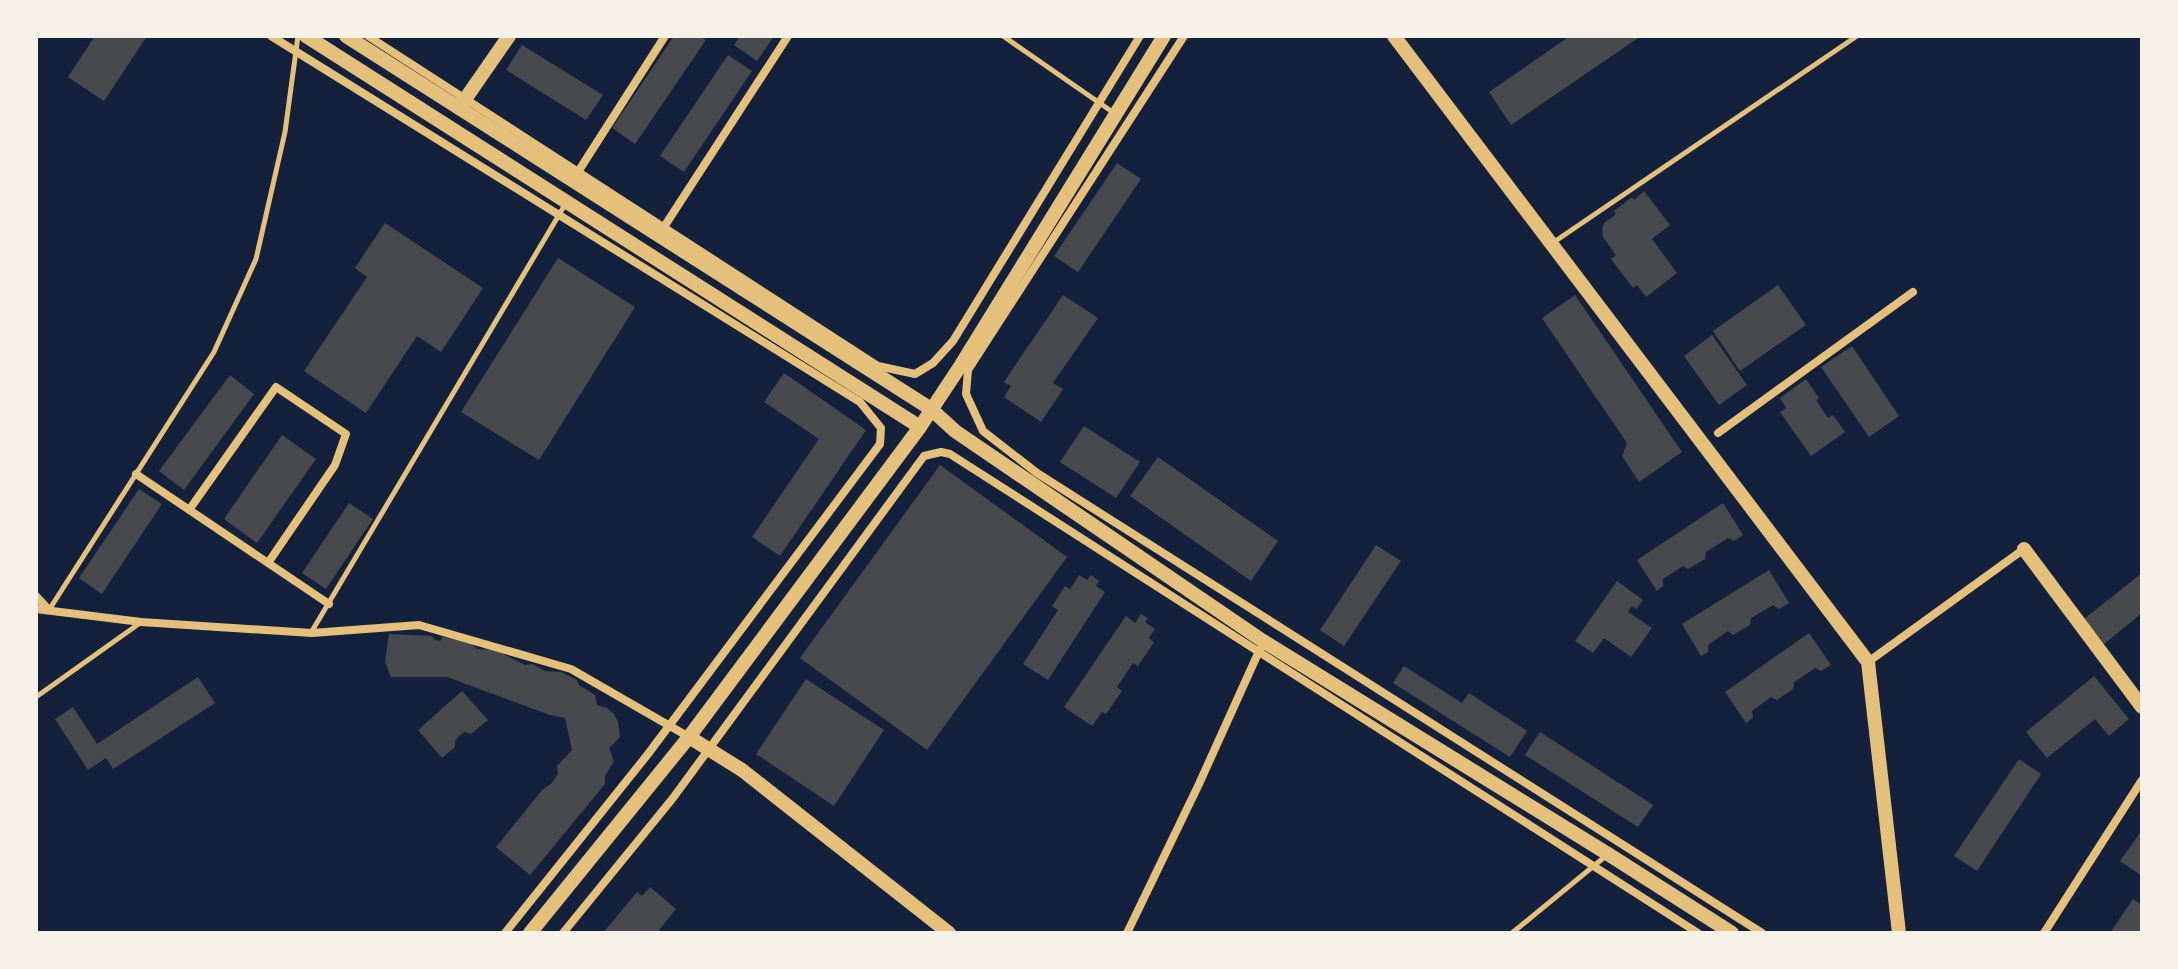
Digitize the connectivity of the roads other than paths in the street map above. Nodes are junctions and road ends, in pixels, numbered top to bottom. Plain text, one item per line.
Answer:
1 (271, 36) edge
2 (298, 36) edge
3 (306, 36) edge
4 (346, 36) edge
5 (368, 36) edge
6 (509, 36) edge
7 (665, 36) edge
8 (788, 36) edge
9 (1003, 36) edge
10 (1140, 36) edge
11 (1164, 36) edge
12 (1184, 36) edge
13 (1394, 36) edge
14 (1857, 36) edge
15 (296, 52) junction
16 (459, 108) junction
17 (1116, 114) junction
18 (575, 176) dead end
19 (563, 208) junction
20 (661, 230) dead end
21 (1551, 244) junction
22 (1913, 292) dead end
23 (931, 409) junction
24 (920, 427) junction
25 (1718, 433) dead end
26 (136, 474) junction
27 (189, 510) junction
28 (2024, 549) joint
29 (268, 563) junction
30 (36, 596) edge
31 (329, 604) junction
32 (36, 609) edge
33 (49, 611) junction
34 (141, 622) junction
35 (312, 633) junction
36 (1261, 647) junction
37 (1868, 662) junction
38 (36, 697) edge
39 (2142, 707) edge
40 (669, 726) junction
41 (689, 737) junction
42 (709, 750) junction
43 (2142, 780) edge
44 (1608, 854) junction
45 (1593, 866) junction
46 (505, 933) edge
47 (530, 933) edge
48 (563, 933) edge
49 (949, 933) edge
50 (1127, 933) edge
51 (1512, 933) edge
52 (1698, 933) edge
53 (1732, 933) edge
54 (1762, 933) edge
55 (1899, 933) edge
56 (2044, 933) edge

1 - 15 street
2 - 15 lane
3 - 19 main road
4 - 16 main road
5 - 10 street
6 - 16 main road
7 - 18 street
8 - 20 street
9 - 17 lane
11 - 17 main road
12 - 54 street
13 - 21 main road
14 - 21 lane
15 - 19 street
15 - 26 lane
16 - 23 main road
17 - 23 main road
19 - 24 main road
19 - 31 lane
19 - 40 street
21 - 37 main road
22 - 25 street
23 - 24 main road
23 - 36 main road
24 - 41 main road
26 - 27 street
26 - 33 lane
27 - 29 street
27 - 29 street
28 - 37 street
28 - 39 main road
29 - 31 street
30 - 33 street
31 - 35 lane
32 - 33 street
33 - 34 street
34 - 35 street
34 - 38 lane
35 - 40 street
36 - 42 street
36 - 44 main road
36 - 45 street
36 - 50 street
37 - 55 main road
40 - 41 street
40 - 46 street
41 - 42 main road
41 - 47 main road
42 - 48 street
42 - 49 main road
43 - 56 street
44 - 45 lane
44 - 53 main road
45 - 51 lane
45 - 52 street

